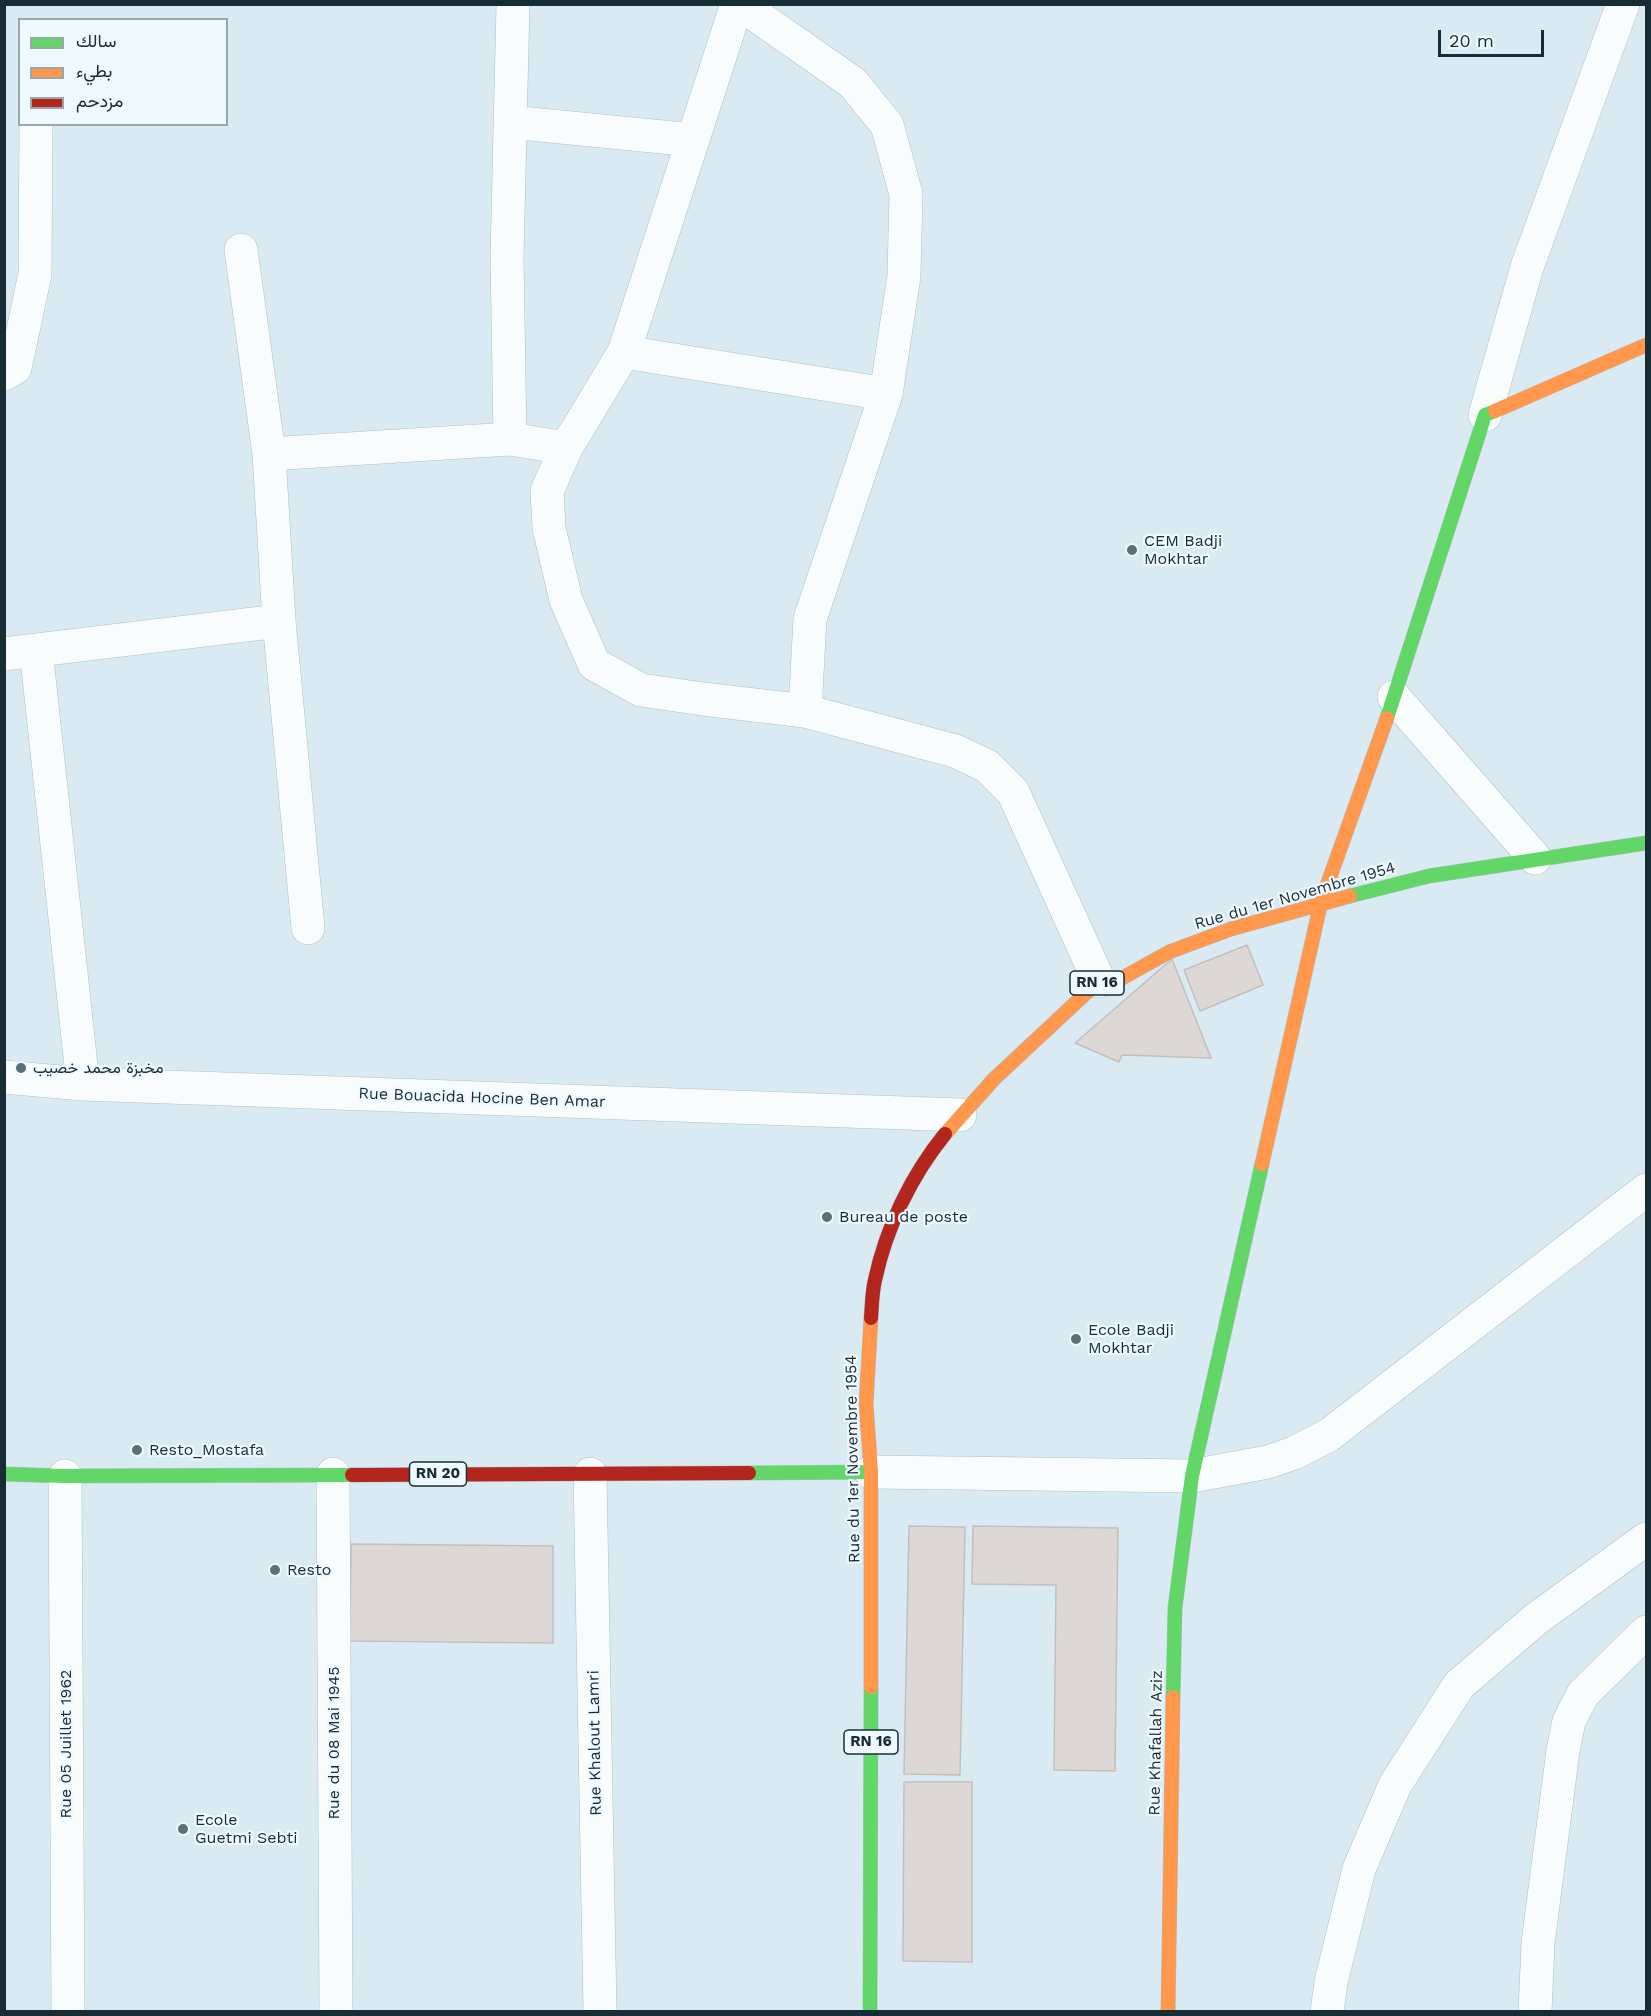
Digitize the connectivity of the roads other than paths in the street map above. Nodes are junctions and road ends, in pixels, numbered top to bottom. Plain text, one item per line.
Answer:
1 (513, 4) edge
2 (738, 4) edge
3 (1623, 4) edge
4 (510, 122) junction
5 (36, 126) edge
6 (693, 140) junction
7 (241, 250) dead end
8 (1647, 345) edge
9 (624, 352) junction
10 (4, 374) edge
11 (886, 394) junction
12 (1485, 415) junction
13 (510, 438) junction
14 (566, 448) junction
15 (269, 454) junction
16 (279, 621) junction
17 (36, 650) junction
18 (4, 654) edge
19 (1394, 697) junction
20 (805, 711) junction
21 (1647, 843) edge
22 (1535, 858) junction
23 (1321, 902) junction
24 (308, 928) dead end
25 (1099, 981) junction
26 (4, 1077) edge
27 (83, 1084) junction
28 (960, 1115) junction
29 (1647, 1190) edge
30 (871, 1472) junction
31 (4, 1474) edge
32 (333, 1474) junction
33 (590, 1474) junction
34 (65, 1476) junction
35 (1192, 1476) junction
36 (1647, 1539) edge
37 (1647, 1632) edge
38 (68, 2012) edge
39 (336, 2012) edge
40 (600, 2012) edge
41 (870, 2012) edge
42 (1168, 2012) edge
43 (1327, 2012) edge
44 (1535, 2012) edge

1 - 4 street
2 - 6 street
2 - 11 street
3 - 12 street
4 - 6 street
4 - 13 street
5 - 10 street
6 - 9 street
7 - 15 street
8 - 12 main road
9 - 11 street
9 - 14 street
11 - 20 street
12 - 19 main road, Rue Khafallah Aziz
13 - 14 street
13 - 15 street
14 - 20 street
15 - 16 street
16 - 17 street
16 - 24 street
17 - 18 street
17 - 27 street
19 - 22 street
19 - 23 main road, Rue Khafallah Aziz
20 - 25 street
21 - 22 main road, Rue du 1er Novembre 1954 / RN 16
22 - 23 main road, Rue du 1er Novembre 1954 / RN 16
23 - 25 main road, Rue du 1er Novembre 1954 / RN 16
23 - 35 main road, Rue Khafallah Aziz
25 - 28 main road, Rue du 1er Novembre 1954 / RN 16
26 - 27 street, Rue Bouacida Hocine Ben Amar
27 - 28 street, Rue Bouacida Hocine Ben Amar
28 - 30 main road, Rue du 1er Novembre 1954 / RN 16
29 - 35 street
30 - 33 main road, RN 20
30 - 35 street
30 - 41 main road, Rue du 1er Novembre 1954 / RN 16
31 - 34 main road, RN 20
32 - 33 main road, RN 20
32 - 34 main road, RN 20
32 - 39 street, Rue du 08 Mai 1945
33 - 40 street, Rue Khalout Lamri
34 - 38 street, Rue 05 Juillet 1962
35 - 42 main road, Rue Khafallah Aziz
36 - 43 street
37 - 44 street

